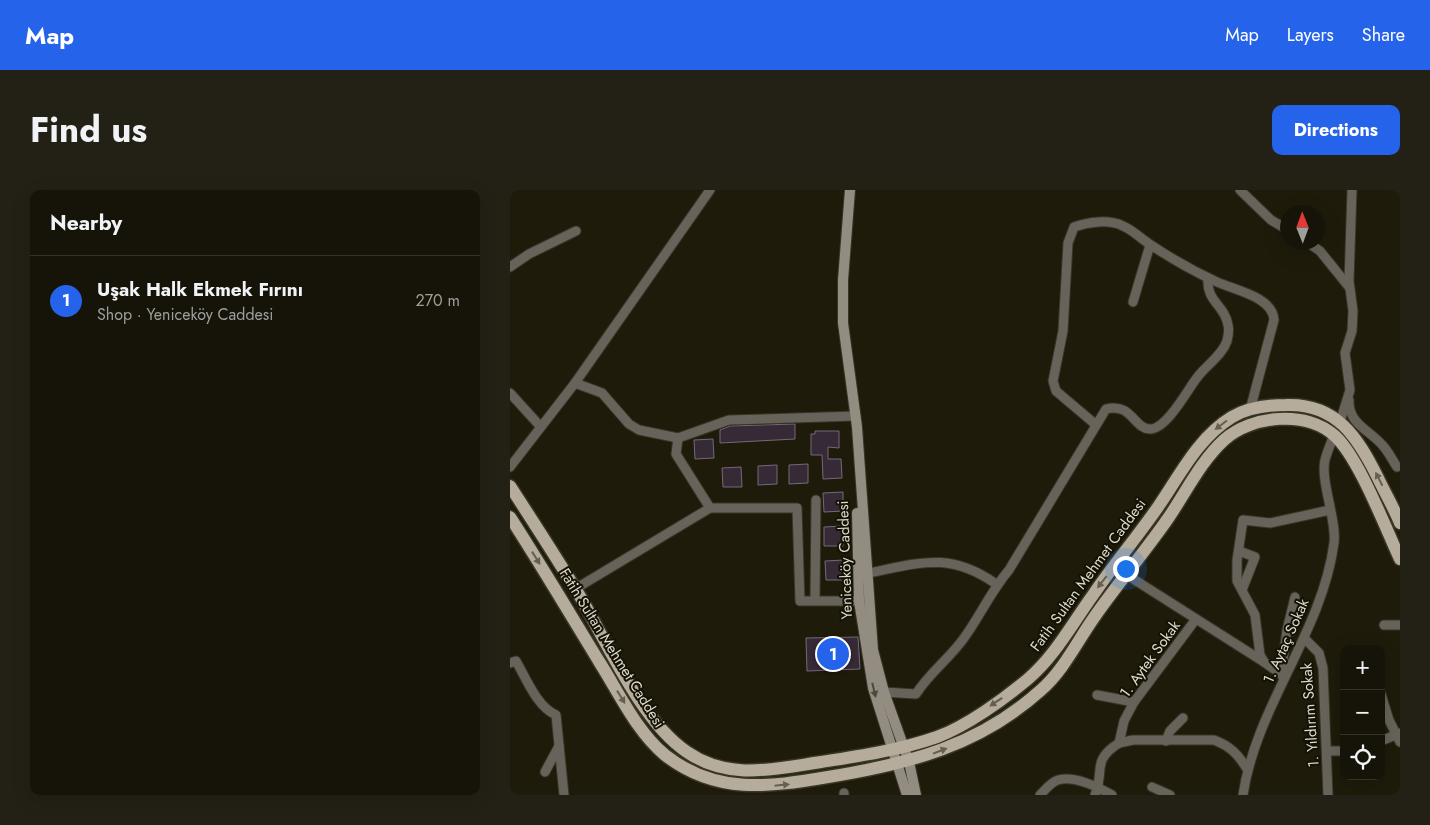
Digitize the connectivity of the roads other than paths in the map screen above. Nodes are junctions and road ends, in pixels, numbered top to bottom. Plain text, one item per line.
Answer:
1 (710, 190) edge
2 (850, 190) edge
3 (1240, 190) edge
4 (1352, 190) edge
5 (1280, 225) edge
6 (576, 231) dead end
7 (1150, 244) junction
8 (1319, 250) edge
9 (510, 266) edge
10 (1208, 278) junction
11 (1349, 287) junction
12 (1133, 302) dead end
13 (576, 383) junction
14 (1350, 390) junction
15 (510, 394) edge
16 (1250, 410) junction
17 (856, 416) junction
18 (1340, 422) junction
19 (1095, 424) junction
20 (540, 426) junction
21 (1334, 435) junction
22 (678, 438) junction
23 (511, 461) edge
24 (1397, 468) dead end
25 (510, 486) edge
26 (861, 486) junction
27 (816, 500) dead end
28 (710, 508) junction
29 (1330, 510) junction
30 (510, 517) edge
31 (1400, 523) edge
32 (1239, 551) junction
33 (1400, 559) edge
34 (868, 573) junction
35 (1127, 575) junction
36 (996, 584) junction
37 (575, 589) junction
38 (1242, 590) junction
39 (1295, 597) dead end
40 (815, 600) junction
41 (864, 601) junction
42 (1196, 619) junction
43 (1400, 625) edge
44 (1384, 626) dead end
45 (1305, 639) junction
46 (1264, 662) junction
47 (510, 663) edge
48 (1283, 676) junction
49 (884, 692) junction
50 (1096, 695) dead end
51 (1134, 702) junction
52 (1385, 703) edge
53 (1183, 718) dead end
54 (1399, 736) edge
55 (1385, 740) edge
56 (1166, 741) junction
57 (1119, 743) junction
58 (559, 746) junction
59 (897, 748) junction
60 (1327, 751) junction
61 (1340, 751) edge
62 (903, 763) junction
63 (1247, 769) junction
64 (545, 772) dead end
65 (1152, 786) dead end
66 (1096, 791) edge
67 (1046, 793) edge
68 (564, 795) edge
69 (907, 795) edge
70 (916, 795) edge
71 (1112, 795) edge
72 (1170, 795) edge
73 (1243, 795) edge
74 (1328, 795) edge

1 - 13 street
2 - 17 street
3 - 5 street
4 - 11 street
6 - 9 street
7 - 10 street
7 - 12 street
7 - 19 street
8 - 11 street
10 - 16 street
10 - 19 street
11 - 14 street
13 - 20 street
13 - 22 street
14 - 18 street
14 - 24 street
15 - 20 street
16 - 18 main road, Fatih Sultan Mehmet Caddesi
16 -> 59 main road, Fatih Sultan Mehmet Caddesi
17 - 22 street
17 - 26 street
18 - 21 main road
31 -> 18 main road, Fatih Sultan Mehmet Caddesi
19 - 36 street
20 - 23 street
21 - 29 street, 1. Aytaç Sokak
21 - 33 main road, Fatih Sultan Mehmet Caddesi
21 - 35 main road, Fatih Sultan Mehmet Caddesi
22 - 28 street
25 - 37 main road, Fatih Sultan Mehmet Caddesi
26 - 34 street, Yeniceköy Caddesi
26 - 41 street, Yeniceköy Caddesi
27 - 40 street
28 - 37 street
28 - 40 street
29 - 32 street
29 - 45 street, 1. Aytaç Sokak
30 -> 62 main road, Fatih Sultan Mehmet Caddesi
32 - 38 street
32 - 38 street
34 - 36 street
34 - 41 street, Yeniceköy Caddesi
35 - 42 street
62 -> 35 main road, Fatih Sultan Mehmet Caddesi
36 - 49 street
37 - 59 main road, Fatih Sultan Mehmet Caddesi
38 - 46 street
39 - 48 street
40 - 41 street
41 - 49 street, Yeniceköy Caddesi
41 -> 59 street, Yeniceköy Caddesi
42 - 46 street
42 - 51 street, 1. Aytek Sokak
43 - 44 street
45 - 48 street, 1. Aytaç Sokak
45 - 60 street, 1. Yıldırım Sokak
46 - 48 street
47 - 58 street
48 - 63 street, 1. Aytaç Sokak
49 - 59 street, Yeniceköy Caddesi
50 - 51 street
51 - 57 street, 1. Aytek Sokak
52 - 54 street
53 - 56 street
54 - 55 street
56 - 57 street
56 - 63 street
57 - 66 street
58 - 64 street
58 - 68 street
59 - 62 street, Yeniceköy Caddesi
60 - 61 street
60 - 74 street, 1. Yıldırım Sokak
62 - 69 street, Yeniceköy Caddesi
62 - 70 street, Yeniceköy Caddesi
63 - 73 street, 1. Aytaç Sokak
65 - 72 street
66 - 67 street
66 - 71 street

